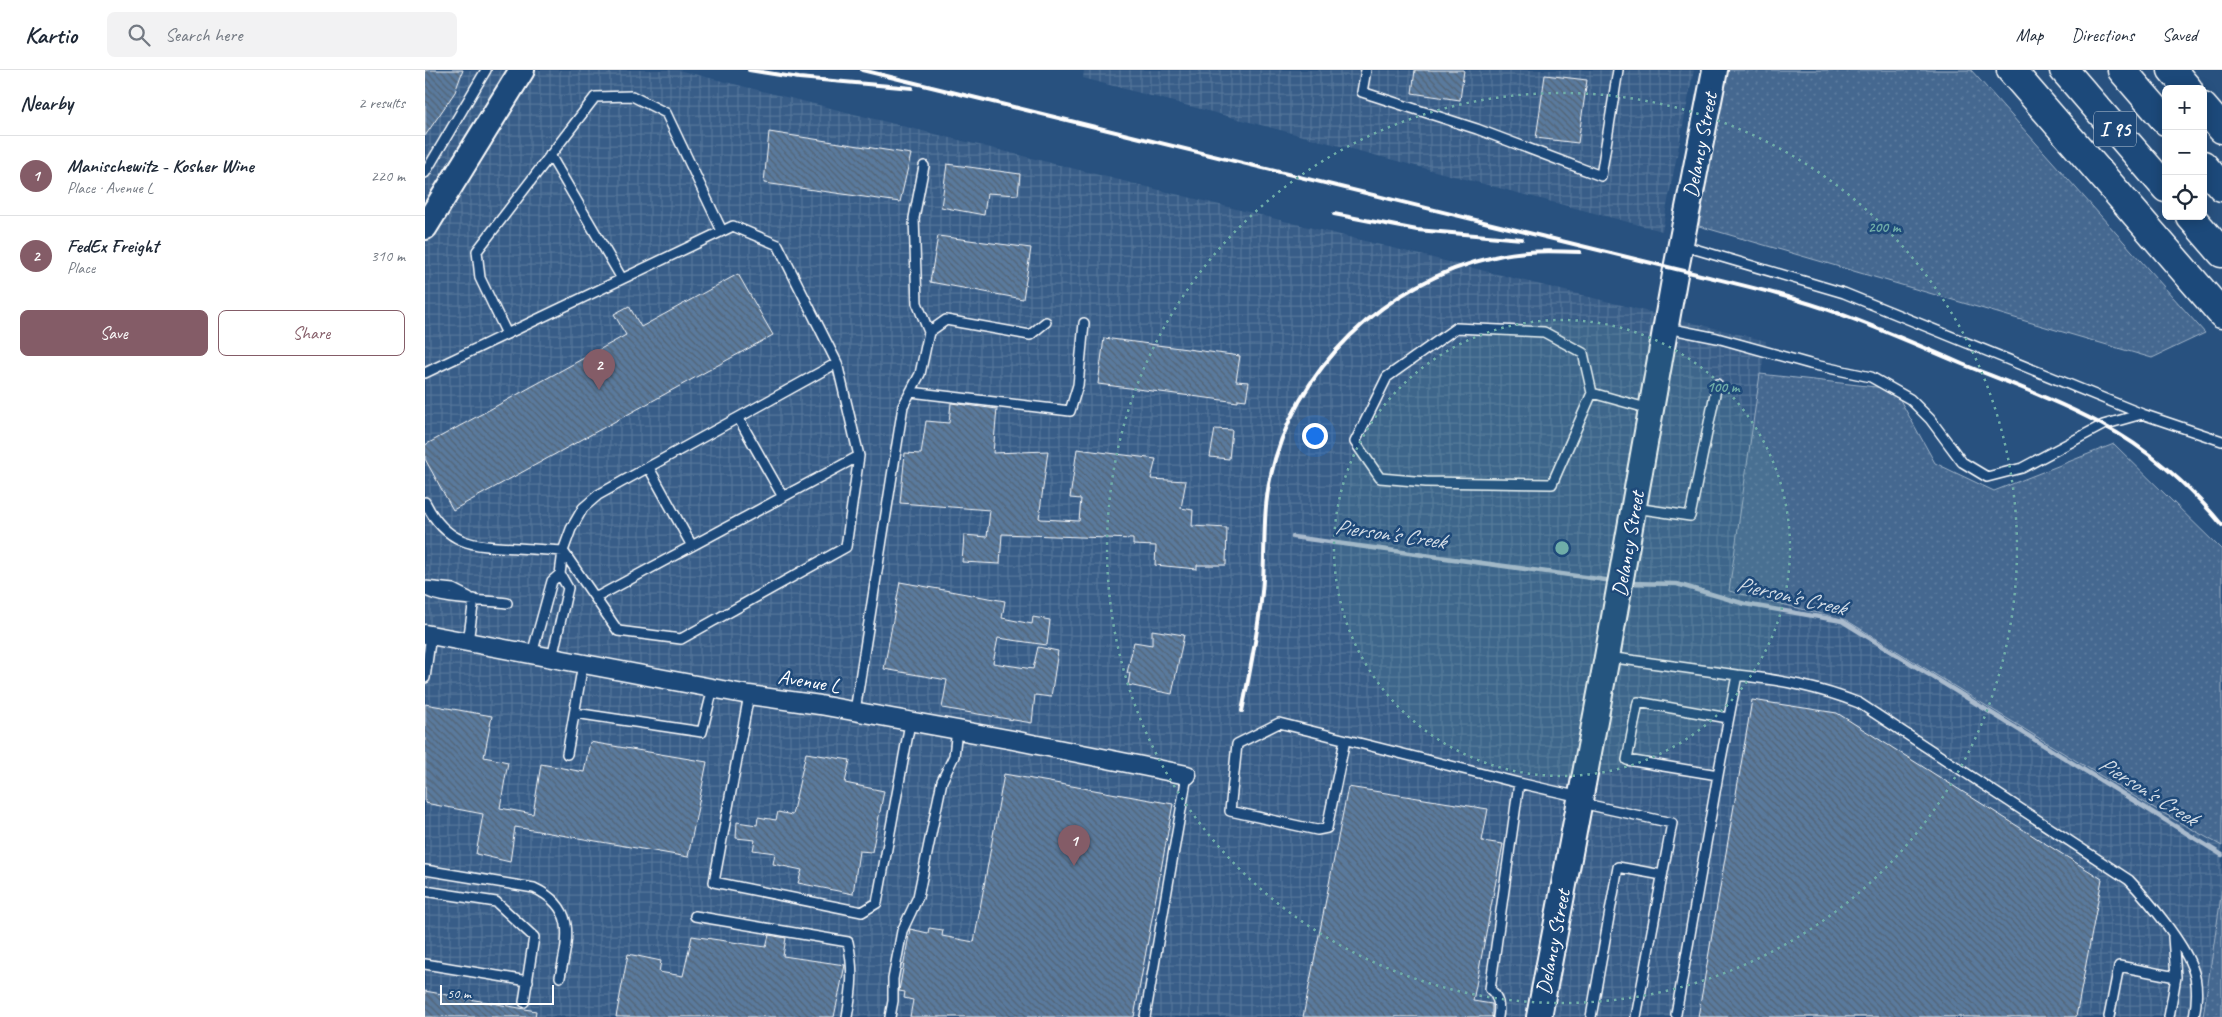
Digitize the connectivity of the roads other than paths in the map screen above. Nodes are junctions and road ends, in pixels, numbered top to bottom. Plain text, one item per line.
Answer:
1 (487, 70) edge
2 (522, 70) edge
3 (1366, 70) edge
4 (1618, 70) edge
5 (1715, 70) edge
6 (2011, 70) edge
7 (2064, 70) edge
8 (2122, 70) edge
9 (2172, 70) edge
10 (2185, 85) edge
11 (2207, 111) edge
12 (2162, 116) edge
13 (2222, 128) edge
14 (550, 155) junction
15 (924, 166) dead end
16 (2207, 170) edge
17 (425, 173) edge
18 (2162, 183) edge
19 (2222, 187) edge
20 (2193, 220) edge
21 (425, 228) edge
22 (722, 231) junction
23 (1681, 245) junction
24 (2222, 253) edge
25 (621, 277) junction
26 (2222, 314) edge
27 (1046, 322) dead end
28 (1084, 323) dead end
29 (1667, 328) junction
30 (929, 332) junction
31 (507, 334) junction
32 (837, 363) junction
33 (425, 373) edge
34 (1717, 384) dead end
35 (911, 392) junction
36 (1592, 393) junction
37 (1653, 409) junction
38 (2142, 414) junction
39 (739, 419) junction
40 (2222, 441) edge
41 (859, 456) junction
42 (649, 468) junction
43 (783, 497) junction
44 (425, 502) edge
45 (1634, 508) junction
46 (692, 546) junction
47 (563, 552) junction
48 (560, 574) junction
49 (425, 586) edge
50 (425, 590) edge
51 (597, 597) junction
52 (474, 599) junction
53 (507, 603) dead end
54 (428, 634) edge
55 (468, 642) junction
56 (533, 654) junction
57 (1607, 656) junction
58 (552, 658) junction
59 (583, 664) junction
60 (426, 666) edge
61 (1737, 675) junction
62 (425, 678) edge
63 (713, 688) junction
64 (749, 695) junction
65 (855, 712) junction
66 (575, 713) junction
67 (1728, 718) junction
68 (910, 723) junction
69 (957, 730) junction
70 (1345, 740) junction
71 (567, 754) dead end
72 (1187, 775) joint
73 (1718, 775) junction
74 (1519, 783) junction
75 (1580, 800) junction
76 (425, 870) edge
77 (1662, 874) junction
78 (425, 891) edge
79 (695, 916) dead end
80 (2173, 934) junction
81 (425, 964) edge
82 (560, 977) dead end
83 (2176, 977) junction
84 (528, 981) junction
85 (524, 1002) dead end
86 (1676, 1014) dead end
87 (847, 1017) edge
88 (889, 1017) edge
89 (1145, 1017) edge
90 (1498, 1017) edge
91 (1539, 1017) edge
92 (1591, 1017) edge
93 (1636, 1017) edge
94 (2109, 1017) edge
95 (2169, 1017) edge
96 (2194, 1017) edge

1 - 17 lane
2 - 21 street
3 - 4 lane
5 - 23 street, Delancy Street
6 - 26 highway
7 - 18 highway, I 95
8 - 12 highway, I 95
9 - 10 highway
11 - 13 highway
14 - 22 lane
14 - 25 lane
14 - 31 lane
15 - 30 lane
16 - 19 highway
20 - 24 highway
22 - 25 lane
22 - 32 lane
23 - 29 street, Delancy Street
23 - 38 lane
25 - 31 lane
27 - 30 lane
28 - 35 lane
29 - 37 street, Delancy Street
29 - 38 lane
30 - 35 lane
31 - 33 lane
32 - 39 lane
32 - 41 lane
34 - 45 lane
35 - 65 lane
36 - 36 lane
36 - 37 lane
37 - 45 street, Delancy Street
38 - 40 lane
39 - 42 lane
39 - 43 lane
41 - 43 lane
41 - 51 lane
42 - 46 lane
42 - 47 lane
43 - 46 lane
44 - 47 lane
45 - 57 street, Delancy Street
46 - 51 lane
47 - 48 lane
47 - 51 lane
48 - 56 lane
48 - 58 lane
49 - 52 lane
50 - 52 lane
52 - 53 lane
52 - 55 lane
54 - 55 street, Avenue L
54 - 60 lane
55 - 56 street, Avenue L
56 - 58 street, Avenue L
57 - 61 lane
57 - 75 street, Delancy Street
58 - 59 street, Avenue L
59 - 63 street, Avenue L
59 - 66 lane
60 - 62 lane
61 - 67 lane
61 - 80 lane
63 - 64 street, Avenue L
63 - 66 lane
64 - 65 street, Avenue L
64 - 68 lane
65 - 68 street, Avenue L
66 - 71 lane
67 - 73 lane
67 - 73 lane
68 - 69 street, Avenue L
69 - 72 street, Avenue L
69 - 88 lane
70 - 70 lane
70 - 74 lane
72 - 89 lane
73 - 86 lane
74 - 75 lane
74 - 90 lane
75 - 77 lane
75 - 91 street, Delancy Street
76 - 82 lane
77 - 92 lane
77 - 93 lane
78 - 84 lane
79 - 87 lane
80 - 83 lane
80 - 96 lane
81 - 84 lane
83 - 94 lane
83 - 95 lane
84 - 85 lane

